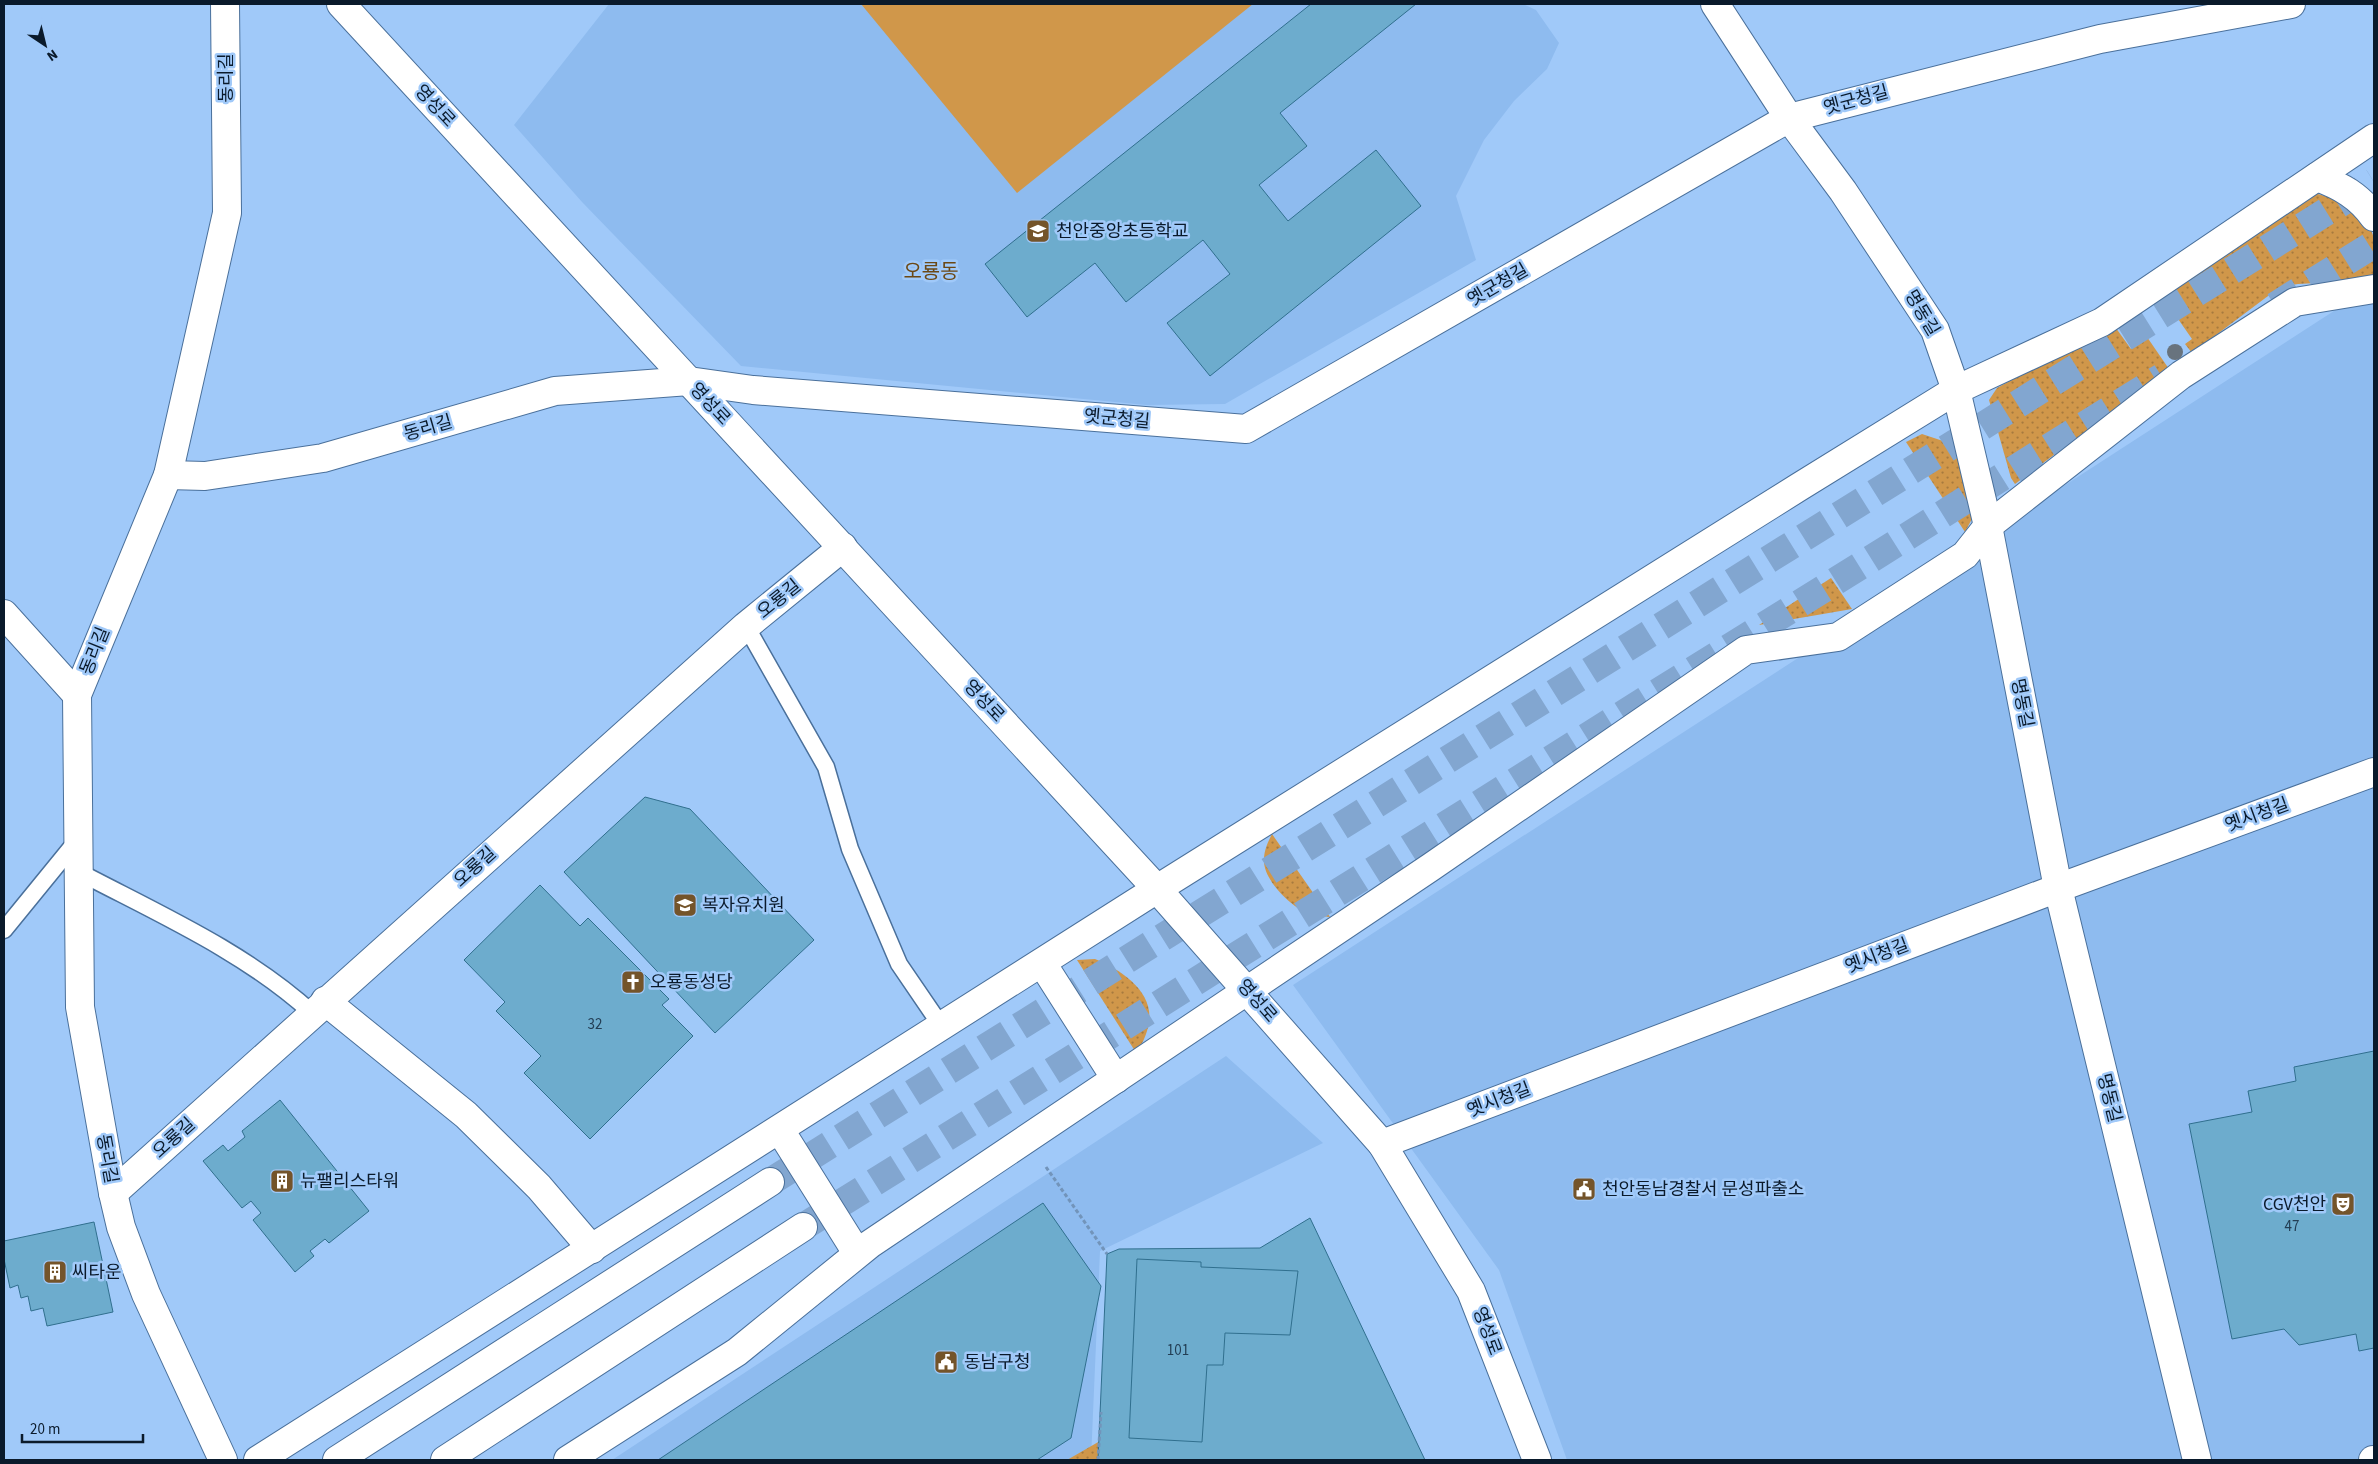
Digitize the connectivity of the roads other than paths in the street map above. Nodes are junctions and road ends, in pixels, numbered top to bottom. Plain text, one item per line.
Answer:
1 (225, 4) edge
2 (341, 4) edge
3 (1715, 4) edge
4 (2291, 4) edge
5 (1789, 118) junction
6 (2374, 138) edge
7 (2317, 176) junction
8 (2374, 217) edge
9 (2374, 289) edge
10 (689, 381) junction
11 (1956, 390) junction
12 (168, 475) junction
13 (1988, 526) junction
14 (843, 547) junction
15 (4, 614) edge
16 (746, 626) junction
17 (77, 695) junction
18 (2374, 772) edge
19 (78, 838) junction
20 (79, 872) junction
21 (2058, 888) junction
22 (1157, 889) junction
23 (4, 930) edge
24 (1042, 963) junction
25 (1247, 990) junction
26 (319, 1007) junction
27 (942, 1026) junction
28 (1116, 1079) junction
29 (786, 1126) junction
30 (1382, 1144) junction
31 (770, 1182) tunnel mouth
32 (113, 1193) junction
33 (803, 1227) tunnel mouth
34 (863, 1248) junction
35 (592, 1249) junction
36 (462, 1452) edge
37 (222, 1460) edge
38 (258, 1460) edge
39 (337, 1460) edge
40 (445, 1460) edge
41 (568, 1460) edge
42 (1536, 1460) edge
43 (2197, 1460) edge

1 - 12 street, 동리길
2 - 10 street, 영성로
3 - 5 street, 명동길
4 - 5 street, 옛군청길
5 - 10 street, 옛군청길
5 - 11 street, 명동길
6 - 7 street
7 - 8 street
7 - 11 street
9 - 13 street
10 - 12 street, 동리길
10 - 14 street, 영성로
11 - 13 street, 명동길
11 - 22 street
12 - 17 street, 동리길
13 - 21 street, 명동길
13 - 25 street
14 - 16 street, 오룡길
14 - 22 street, 영성로
15 - 17 street
16 - 26 street, 오룡길
16 - 27 lane
17 - 19 street, 동리길
18 - 21 street, 옛시청길
19 - 20 street, 동리길
19 - 23 lane
20 - 26 lane
20 - 32 street, 동리길
21 - 30 street, 옛시청길
21 - 43 street, 명동길
22 - 24 street
22 - 25 street, 영성로
24 - 27 street
24 - 28 street
25 - 28 street
25 - 30 street, 영성로
26 - 32 street, 오룡길
26 - 35 street
27 - 29 street
28 - 34 street
29 - 34 street
29 - 35 street
30 - 42 street, 영성로
31 - 39 street
32 - 37 street, 동리길
33 - 36 street
34 - 41 street
35 - 38 street
36 - 40 street

